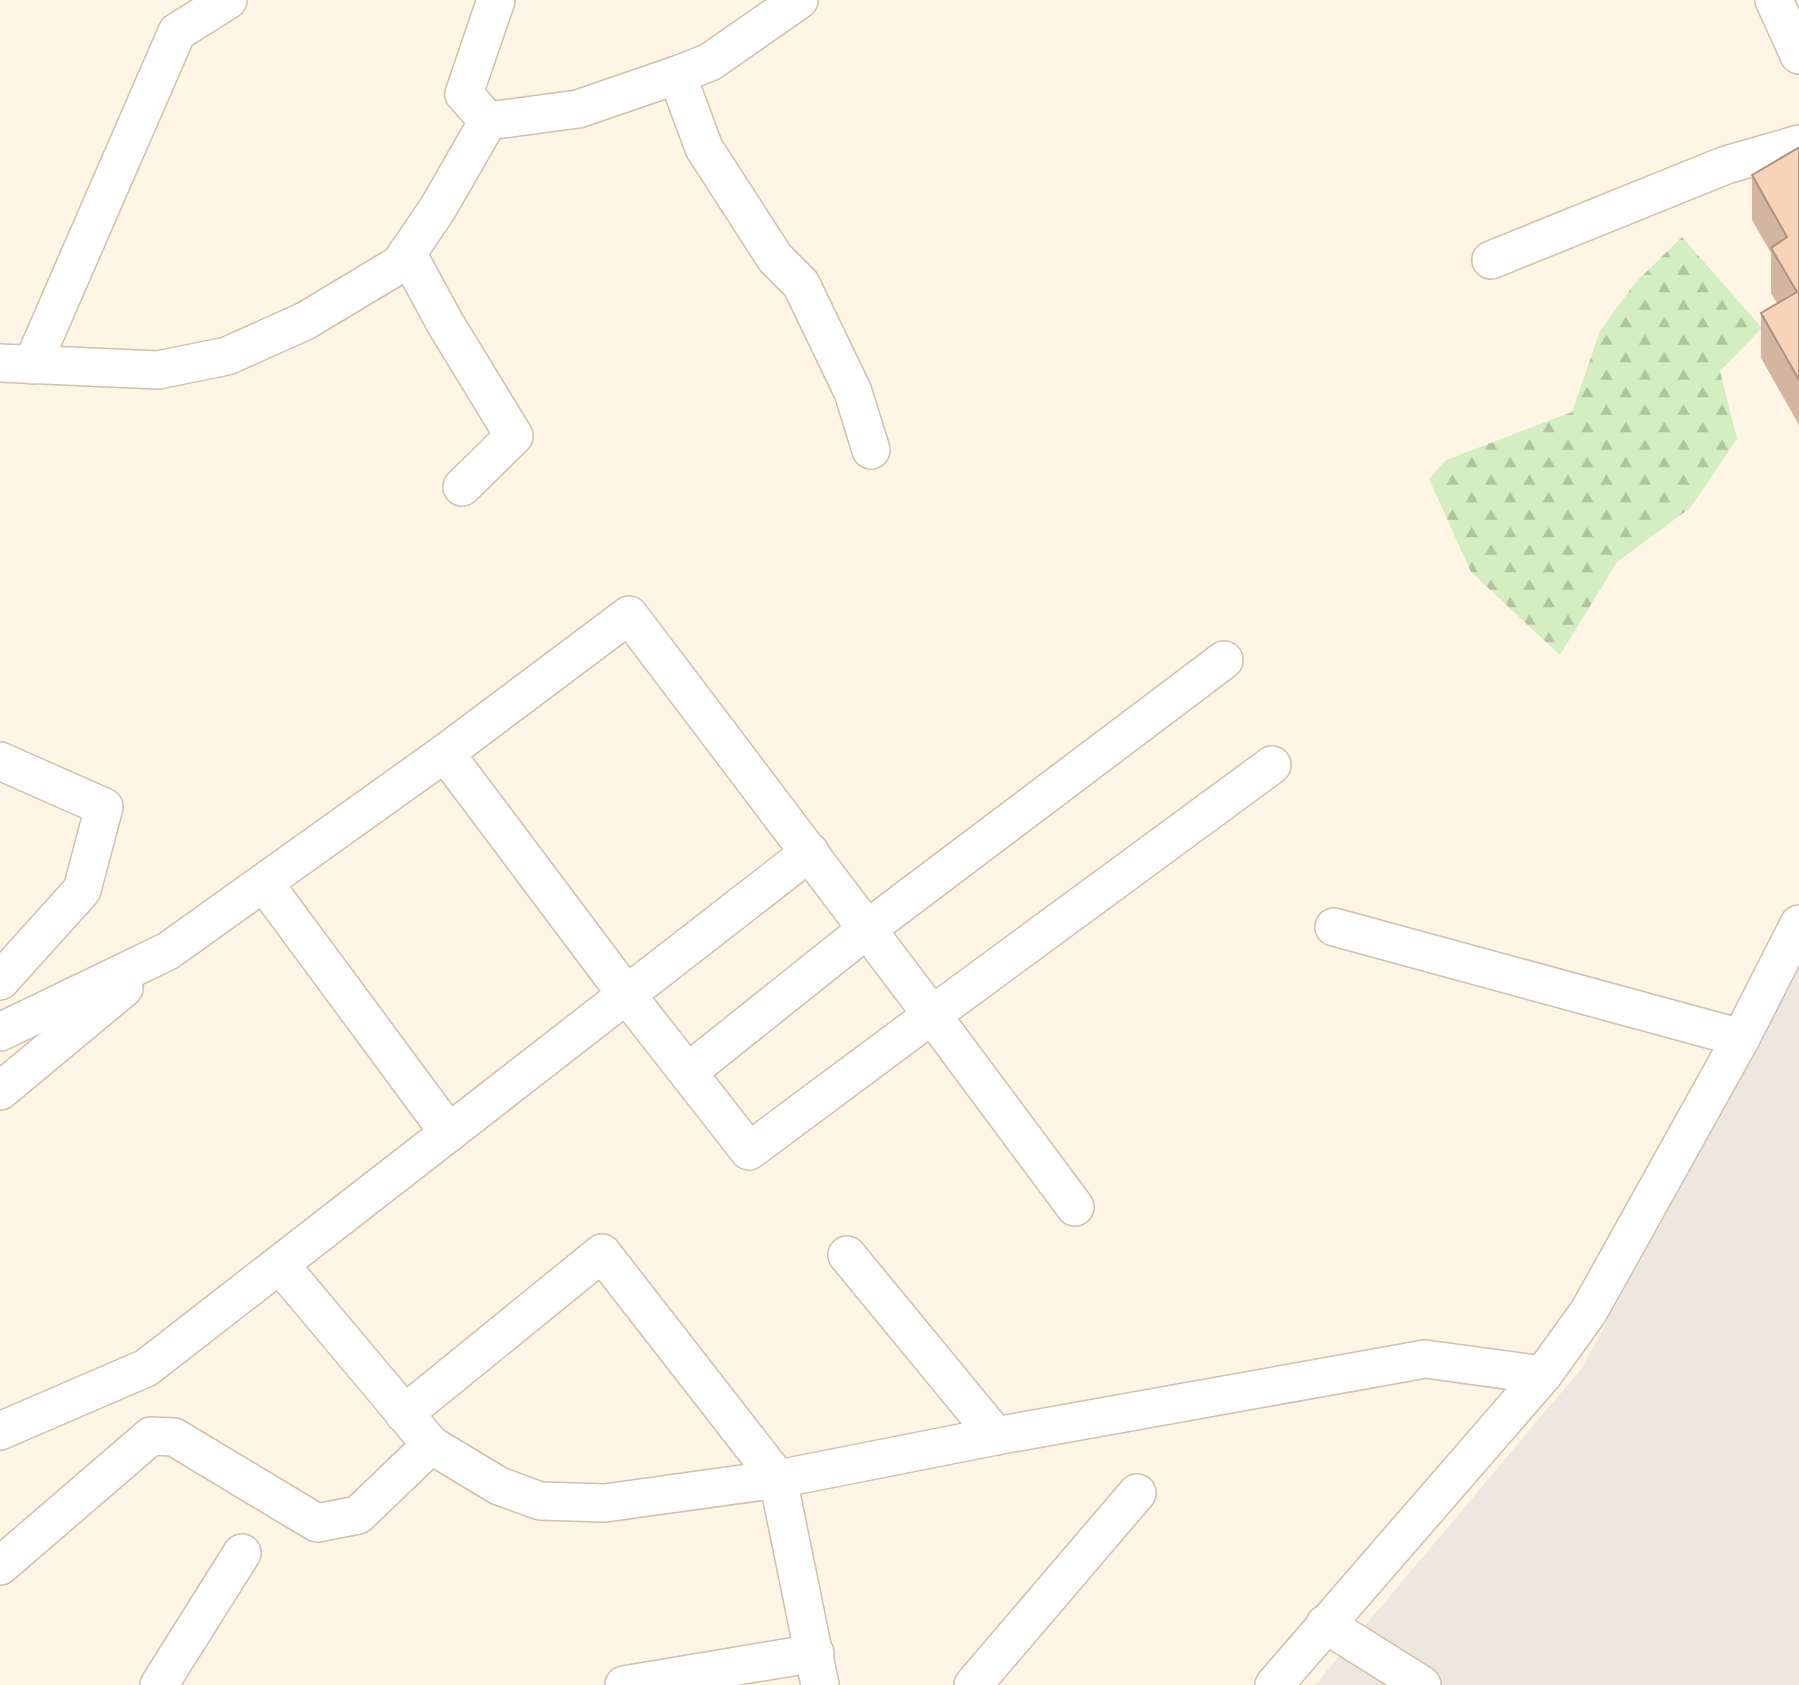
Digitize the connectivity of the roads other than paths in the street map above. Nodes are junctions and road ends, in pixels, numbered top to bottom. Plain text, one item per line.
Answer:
1 (228, 0) edge
2 (496, 0) edge
3 (799, 0) edge
4 (1774, 0) edge
5 (1799, 54) edge
6 (677, 75) junction
7 (488, 121) junction
8 (1799, 144) edge
9 (407, 253) junction
10 (1491, 260) dead end
11 (16, 364) edge
12 (871, 450) dead end
13 (462, 487) dead end
14 (1224, 660) dead end
15 (445, 753) junction
16 (0, 761) edge
17 (1272, 765) dead end
18 (810, 852) junction
19 (264, 883) junction
20 (1799, 924) edge
21 (1334, 927) dead end
22 (866, 930) junction
23 (168, 951) junction
24 (0, 981) edge
25 (626, 994) junction
26 (932, 1015) junction
27 (0, 1032) edge
28 (1741, 1038) junction
29 (688, 1072) junction
30 (0, 1091) edge
31 (449, 1133) junction
32 (1075, 1207) dead end
33 (847, 1255) dead end
34 (281, 1266) junction
35 (1543, 1375) junction
36 (404, 1414) junction
37 (0, 1431) edge
38 (996, 1436) junction
39 (431, 1445) junction
40 (778, 1479) junction
41 (1138, 1493) dead end
42 (242, 1553) dead end
43 (0, 1566) edge
44 (1325, 1624) junction
45 (818, 1669) edge
46 (159, 1685) edge
47 (624, 1685) edge
48 (974, 1685) edge
49 (1274, 1685) edge
50 (1422, 1685) edge

1 - 11 street
2 - 7 street
3 - 6 street
4 - 5 street
6 - 7 street
6 - 12 street
7 - 9 street
8 - 10 street
9 - 11 street
9 - 13 street
14 - 22 street
15 - 18 street
15 - 19 street
15 - 25 street
16 - 24 street
17 - 26 street
18 - 22 street
18 - 25 street
19 - 23 street
19 - 31 street
20 - 28 street
21 - 28 street
22 - 26 street
22 - 29 street
23 - 27 street
23 - 30 street
25 - 29 street
25 - 31 street
26 - 29 street
26 - 32 street
28 - 35 street
31 - 34 street
33 - 38 street
34 - 36 street
34 - 37 street
35 - 38 street
35 - 44 street
36 - 39 street
36 - 40 street
38 - 40 street
39 - 40 street
39 - 43 street
40 - 45 street
41 - 48 street
42 - 46 street
44 - 49 street
44 - 50 street
45 - 47 street

